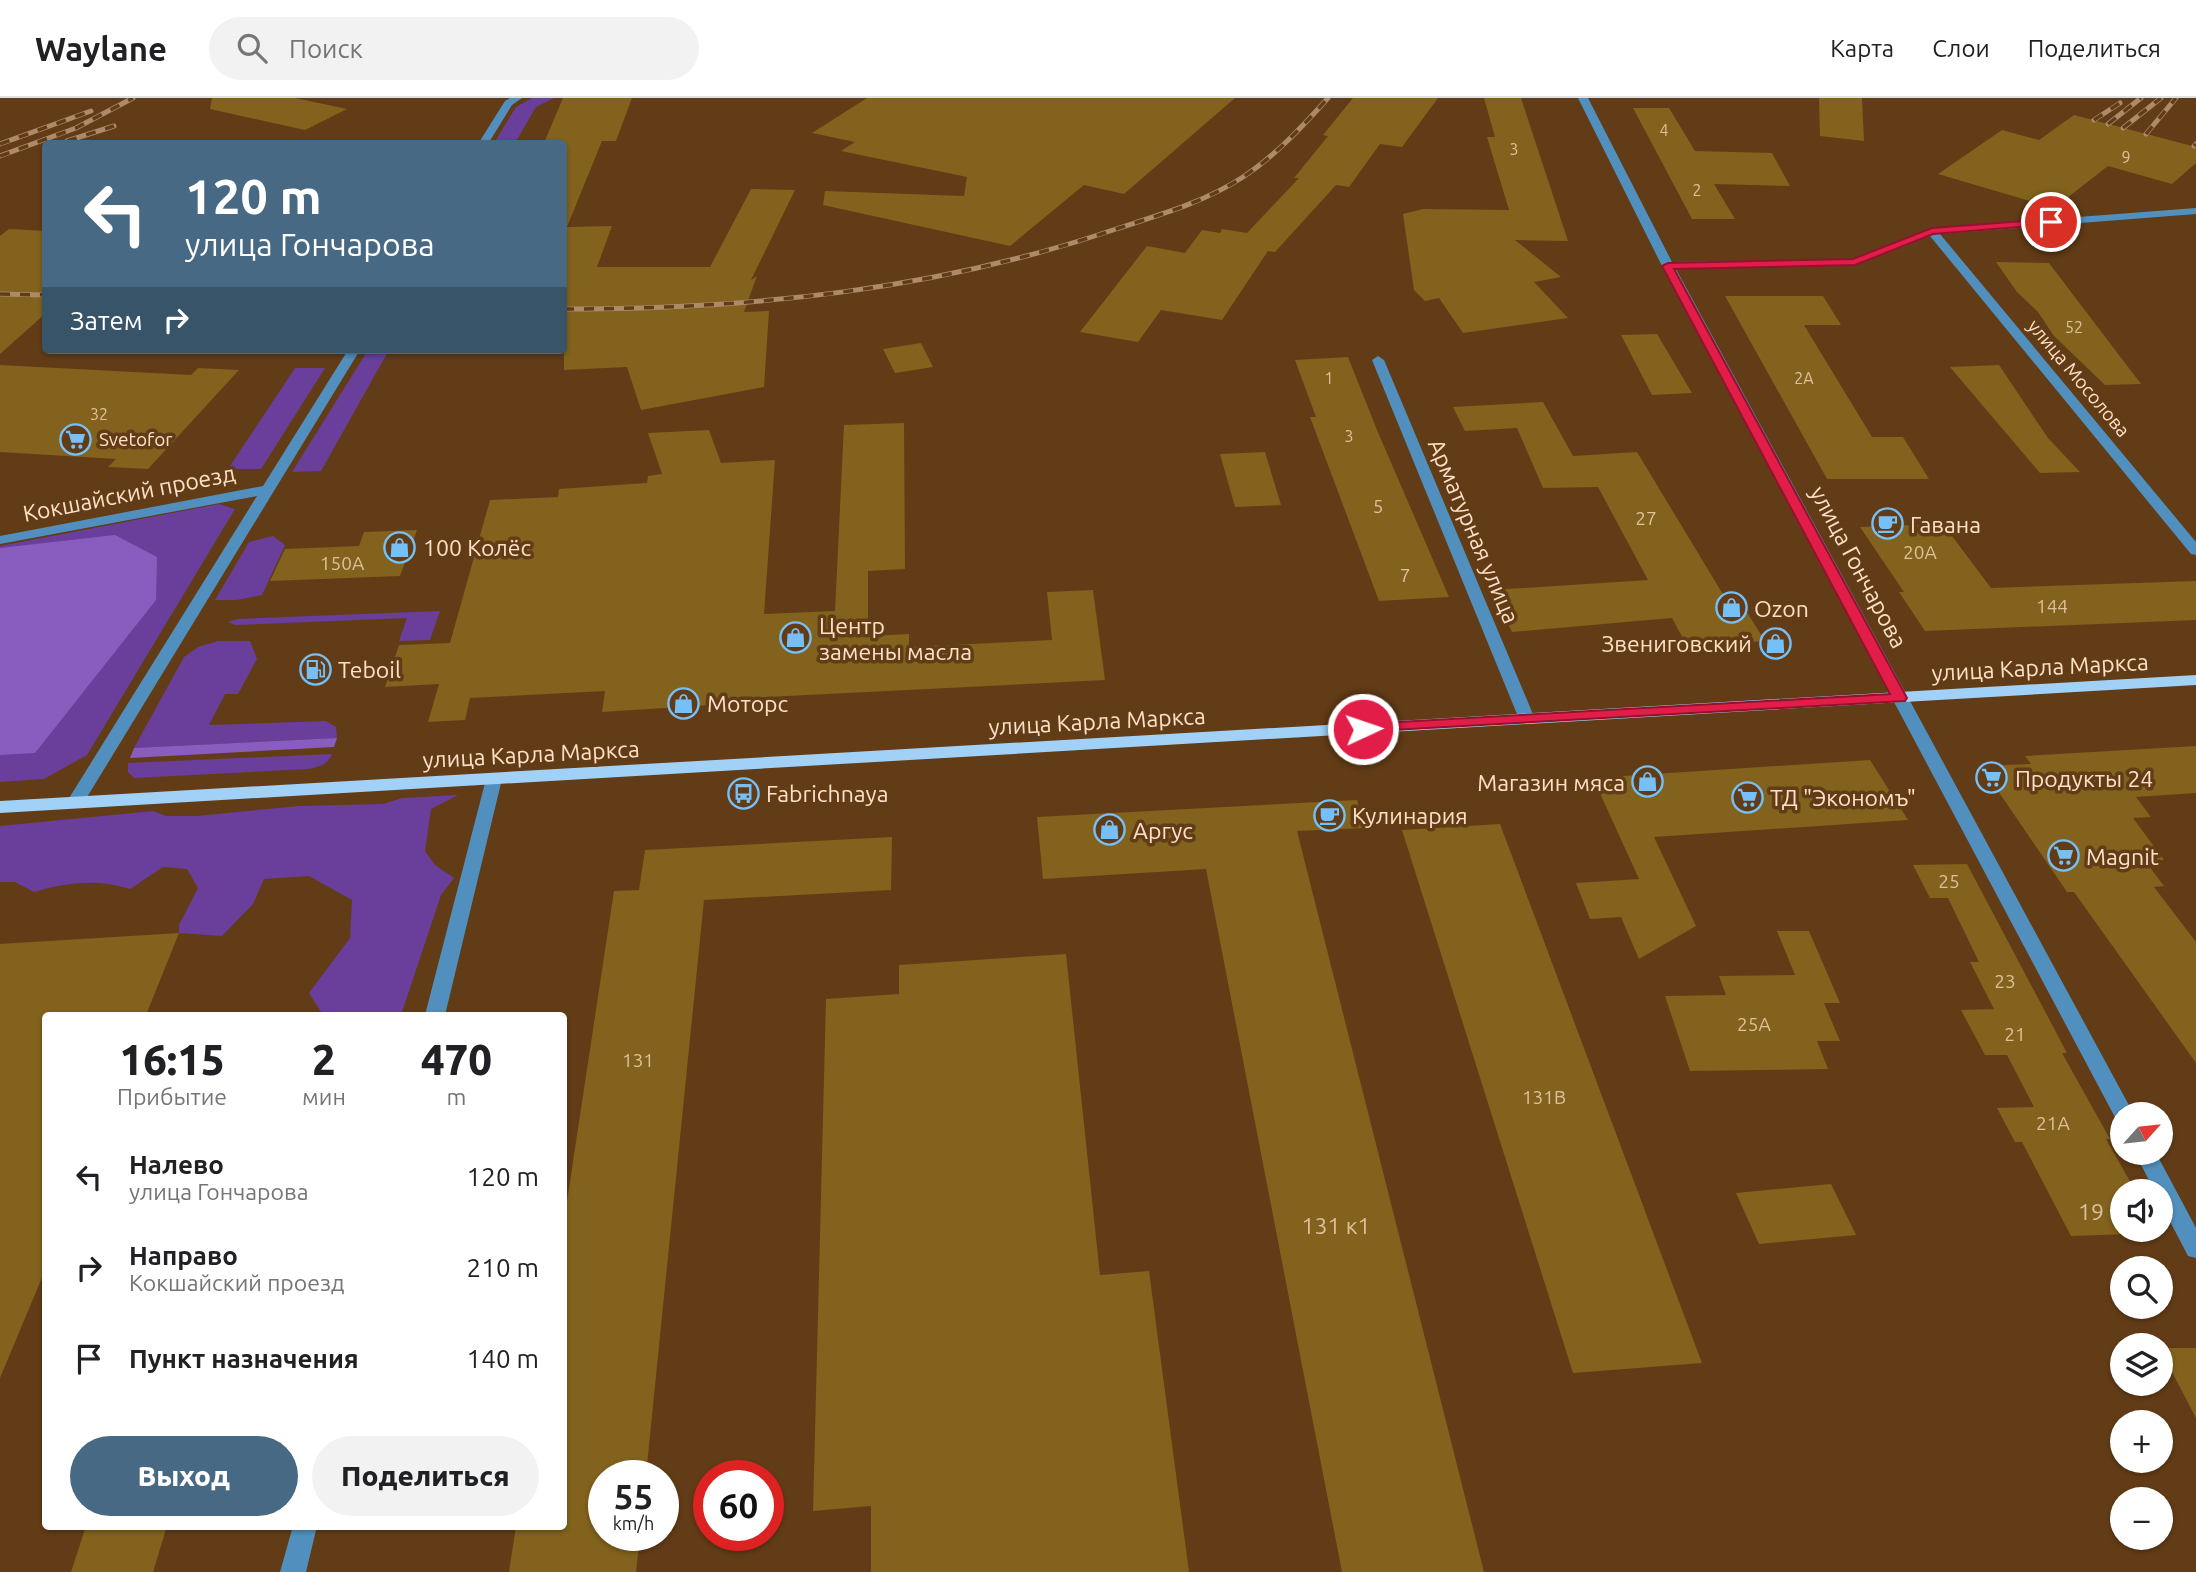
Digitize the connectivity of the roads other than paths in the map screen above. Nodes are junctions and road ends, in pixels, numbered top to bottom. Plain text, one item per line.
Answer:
1 (517, 98) edge
2 (1583, 98) edge
3 (485, 140) edge
4 (2196, 211) edge
5 (1932, 231) junction
6 (1668, 266) junction
7 (351, 354) edge
8 (1378, 360) dead end
9 (266, 490) junction
10 (0, 541) edge
11 (2196, 551) edge
12 (2196, 680) edge
13 (1899, 698) junction
14 (1527, 719) junction
15 (494, 779) junction
16 (75, 803) junction
17 (0, 807) edge
18 (436, 1012) edge
19 (2117, 1102) edge
20 (2152, 1166) edge
21 (2196, 1250) edge
22 (304, 1530) edge
23 (293, 1572) edge

1 - 3 street
2 - 6 street, улица Гончарова
4 - 5 street
5 - 6 street
5 - 11 street, улица Мосолова
6 - 13 street, улица Гончарова
7 - 9 street
8 - 14 street, Арматурная улица
9 - 10 street, Кокшайский проезд
9 - 16 street
12 - 13 main road, улица Карла Маркса
13 - 14 main road, улица Карла Маркса
13 - 19 street, улица Гончарова
14 - 15 main road, улица Карла Маркса
15 - 16 main road, улица Карла Маркса
15 - 18 street
16 - 17 main road, улица Карла Маркса
20 - 21 street
22 - 23 street

